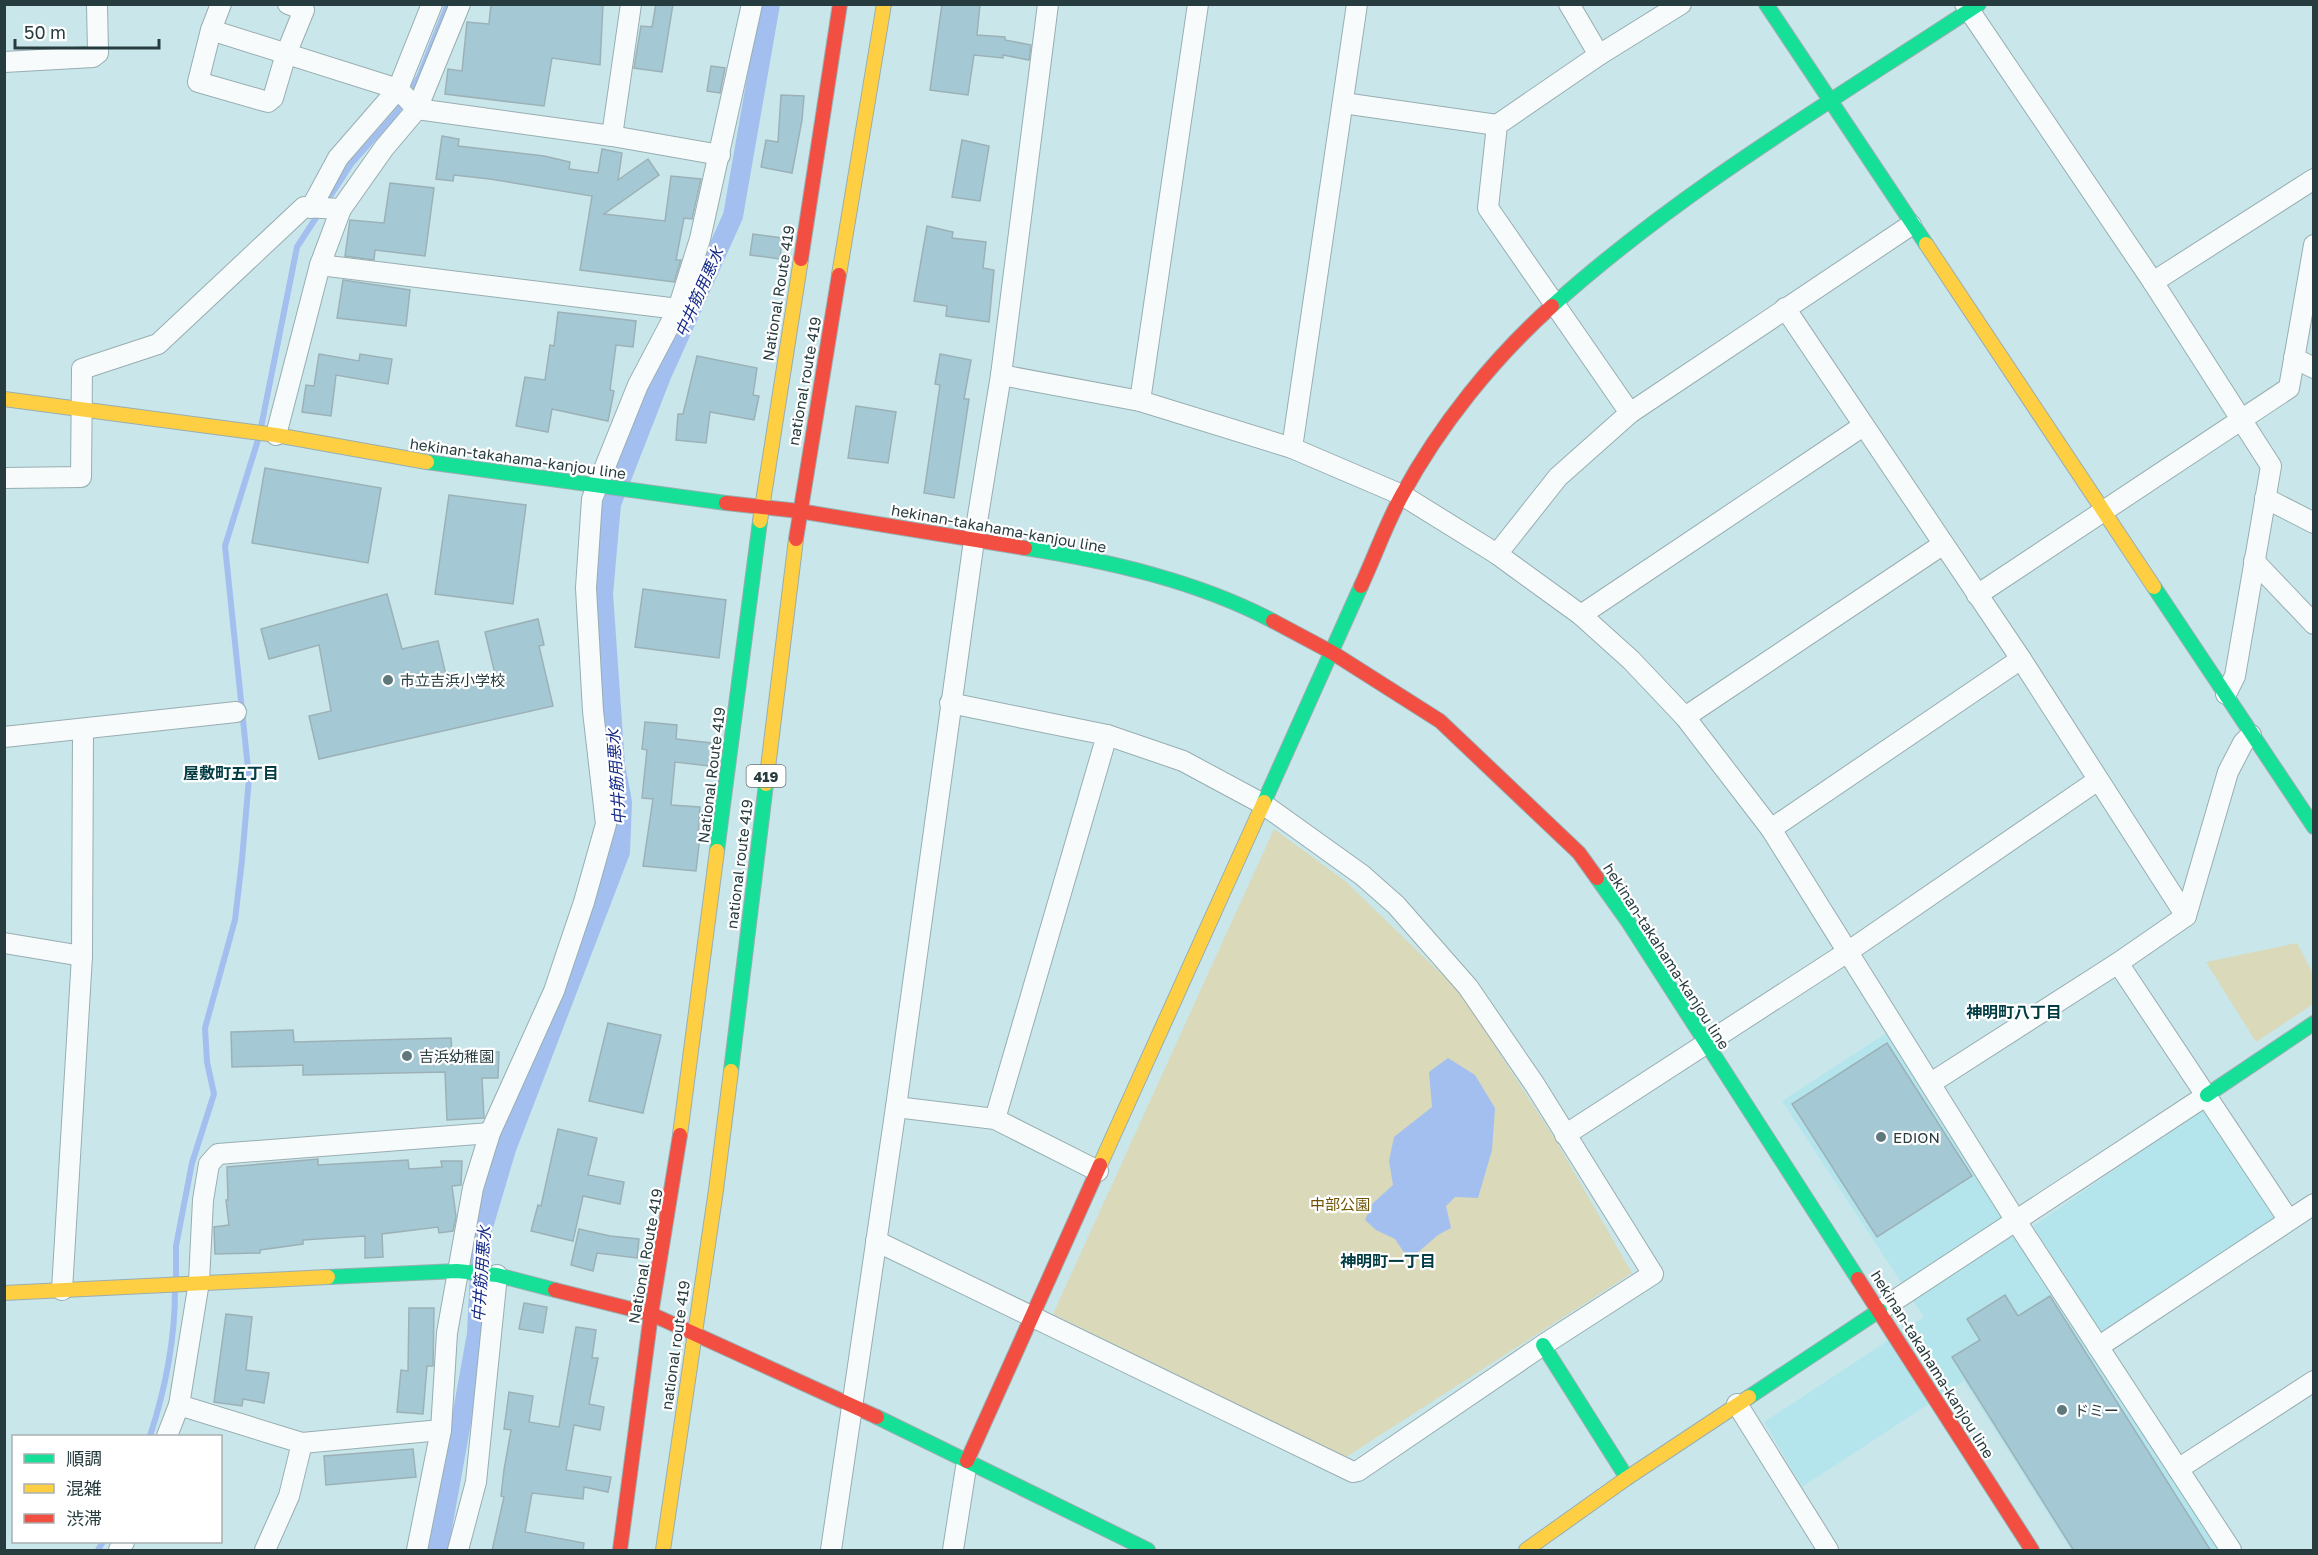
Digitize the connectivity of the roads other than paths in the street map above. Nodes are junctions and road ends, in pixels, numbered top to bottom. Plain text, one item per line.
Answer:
1 (97, 4) edge
2 (221, 4) edge
3 (288, 4) edge
4 (432, 4) edge
5 (460, 4) edge
6 (631, 4) edge
7 (752, 4) edge
8 (840, 4) edge
9 (884, 4) edge
10 (1048, 4) edge
11 (1198, 4) edge
12 (1357, 4) edge
13 (1569, 4) edge
14 (1681, 4) edge
15 (1766, 4) edge
16 (1971, 7) edge
17 (211, 30) junction
18 (286, 54) junction
19 (1599, 55) junction
20 (4, 62) edge
21 (398, 90) junction
22 (1830, 102) junction
23 (1342, 103) junction
24 (416, 108) junction
25 (1497, 125) junction
26 (612, 136) junction
27 (720, 155) junction
28 (2313, 179) edge
29 (312, 208) junction
30 (339, 208) junction
31 (1911, 225) junction
32 (2313, 245) edge
33 (320, 265) junction
34 (2153, 282) junction
35 (1553, 305) junction
36 (1785, 308) junction
37 (678, 309) junction
38 (2294, 358) junction
39 (2313, 368) edge
40 (1001, 375) junction
41 (4, 399) edge
42 (1140, 401) junction
43 (82, 408) junction
44 (1630, 413) junction
45 (2241, 422) junction
46 (1863, 426) junction
47 (274, 434) junction
48 (1292, 448) junction
49 (4, 478) edge
50 (598, 484) junction
51 (1402, 495) junction
52 (2265, 498) junction
53 (762, 508) junction
54 (799, 511) junction
55 (2104, 511) junction
56 (2313, 523) edge
57 (974, 540) junction
58 (1942, 545) junction
59 (1497, 554) junction
60 (2254, 561) junction
61 (1977, 595) junction
62 (1581, 615) junction
63 (2313, 624) edge
64 (1333, 653) junction
65 (2021, 659) junction
66 (2226, 693) junction
67 (950, 703) junction
68 (236, 712) dead end
69 (1685, 717) junction
70 (83, 731) junction
71 (1107, 735) junction
72 (2251, 735) junction
73 (4, 737) edge
74 (2098, 780) junction
75 (1263, 804) junction
76 (2313, 827) edge
77 (1770, 829) junction
78 (2186, 916) junction
79 (4, 943) edge
80 (1849, 951) junction
81 (82, 956) junction
82 (2118, 963) junction
83 (2313, 1023) edge
84 (1704, 1043) junction
85 (1931, 1083) junction
86 (2207, 1095) junction
87 (896, 1107) junction
88 (995, 1119) junction
89 (490, 1133) junction
90 (1565, 1135) junction
91 (1098, 1171) junction
92 (2313, 1204) edge
93 (2288, 1219) junction
94 (2016, 1221) junction
95 (876, 1241) junction
96 (462, 1271) junction
97 (493, 1275) junction
98 (194, 1282) junction
99 (62, 1290) junction
100 (4, 1293) edge
101 (1880, 1310) junction
102 (651, 1314) junction
103 (1031, 1316) junction
104 (693, 1334) junction
105 (1543, 1345) junction
106 (2098, 1347) junction
107 (2313, 1381) edge
108 (1737, 1404) junction
109 (179, 1405) junction
110 (851, 1405) junction
111 (441, 1430) junction
112 (168, 1435) edge
113 (302, 1443) junction
114 (967, 1461) junction
115 (2178, 1470) junction
116 (1627, 1478) junction
117 (1821, 1548) edge
118 (265, 1551) edge
119 (417, 1551) edge
120 (458, 1551) edge
121 (620, 1551) edge
122 (663, 1551) edge
123 (831, 1551) edge
124 (953, 1551) edge
125 (1148, 1551) edge
126 (1526, 1551) edge
127 (2032, 1551) edge
128 (2231, 1551) edge

1 - 20 street
2 - 17 street
3 - 18 street
4 - 21 street
5 - 24 street
6 - 26 street
7 - 27 street
8 - 53 main road, National Route 419 / 419
9 - 54 main road, national route 419 / 419
10 - 40 street
11 - 42 street
12 - 23 street
13 - 19 street
14 - 19 street
15 - 22 main road
16 - 22 main road
16 - 34 street
17 - 18 street
17 - 18 street
18 - 21 street
19 - 25 street
21 - 24 street
21 - 29 street
22 - 31 main road
22 - 35 main road
23 - 25 street
23 - 48 street
24 - 26 street
24 - 30 street
25 - 35 street
26 - 27 street
27 - 37 street
28 - 34 street
29 - 30 street
29 - 43 street
30 - 33 street
31 - 36 street
31 - 55 main road
32 - 38 street
33 - 37 street
33 - 47 street
34 - 45 street
35 - 44 street
35 - 51 main road
36 - 44 street
36 - 46 street
37 - 50 street
38 - 39 street
38 - 45 street
40 - 42 street
40 - 57 street
41 - 43 main road, hekinan-takahama-kanjou line
42 - 48 street
43 - 47 main road, hekinan-takahama-kanjou line
43 - 49 street
44 - 59 street
45 - 52 street
45 - 55 street
46 - 58 street
46 - 62 street
47 - 50 main road, hekinan-takahama-kanjou line
48 - 51 street
50 - 53 main road, hekinan-takahama-kanjou line
50 - 89 street
51 - 59 street
51 - 64 main road
52 - 56 street
52 - 60 street
53 - 54 main road, hekinan-takahama-kanjou line
53 - 102 main road, National Route 419 / 419
54 - 57 main road, hekinan-takahama-kanjou line
54 - 104 main road, national route 419 / 419
55 - 61 street
55 - 66 main road
57 - 64 main road, hekinan-takahama-kanjou line
57 - 67 street
58 - 61 street
58 - 69 street
59 - 62 street
60 - 63 street
60 - 66 street
61 - 65 street
62 - 69 street
64 - 75 main road
64 - 84 main road, hekinan-takahama-kanjou line
65 - 74 street
65 - 77 street
66 - 72 main road
67 - 71 street
67 - 87 street
68 - 70 street
69 - 77 street
70 - 73 street
70 - 81 street
71 - 75 street
71 - 88 street
72 - 76 main road
72 - 78 street
74 - 78 street
74 - 80 street
75 - 90 street
75 - 91 main road
77 - 80 street
78 - 82 street
79 - 81 street
80 - 84 street
80 - 85 street
81 - 99 street
82 - 85 street
82 - 86 street
83 - 86 main road
84 - 90 street
84 - 101 main road, hekinan-takahama-kanjou line
85 - 94 street
86 - 93 street
86 - 94 street
87 - 88 street
87 - 95 street
88 - 91 street
89 - 96 street
89 - 98 street
90 - 105 street
91 - 103 main road
92 - 93 street
93 - 106 street
94 - 101 street
94 - 106 street
95 - 103 street
95 - 110 street
96 - 97 main road
96 - 98 main road
96 - 111 street
97 - 102 main road
97 - 120 street
98 - 99 main road
98 - 109 street
99 - 100 main road
101 - 108 main road
101 - 127 main road, hekinan-takahama-kanjou line
102 - 104 main road
102 - 121 main road, National Route 419 / 419
103 - 105 street
103 - 114 main road
104 - 110 main road
104 - 122 main road, national route 419 / 419
105 - 116 main road
106 - 115 street
107 - 115 street
108 - 116 main road
108 - 117 street
109 - 112 street
109 - 113 street
110 - 114 main road
110 - 123 street
111 - 113 street
111 - 119 street
113 - 118 street
114 - 124 street
114 - 125 main road
115 - 128 street
116 - 126 main road

